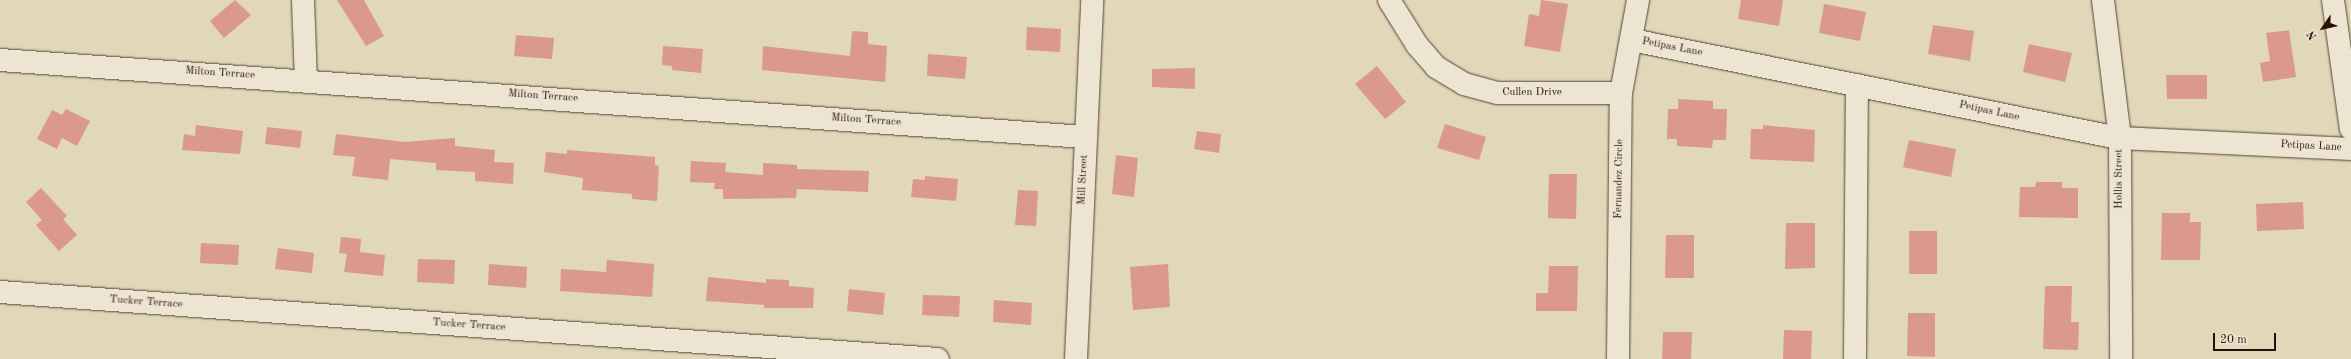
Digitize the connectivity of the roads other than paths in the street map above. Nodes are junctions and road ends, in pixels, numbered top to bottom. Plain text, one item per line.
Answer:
1 (303, 0) edge
2 (1092, 0) edge
3 (1389, 0) edge
4 (1638, 0) edge
5 (2103, 0) edge
6 (2333, 0) edge
7 (1632, 40) junction
8 (0, 60) edge
9 (306, 80) junction
10 (1858, 85) junction
11 (1621, 93) junction
12 (2351, 129) edge
13 (1086, 137) junction
14 (2120, 138) junction
15 (2351, 149) edge
16 (0, 292) edge
17 (938, 359) edge
18 (1076, 359) edge
19 (1618, 359) edge
20 (1854, 359) edge
21 (2121, 359) edge

1 - 9 street
2 - 13 street, Mill Street
3 - 11 street, Cullen Drive
4 - 7 street, Fernandez Circle
5 - 14 street, Hollis Street
6 - 12 street
7 - 10 street, Petipas Lane
7 - 11 street, Fernandez Circle
8 - 9 street, Milton Terrace
9 - 13 street, Milton Terrace
10 - 14 street, Petipas Lane
10 - 20 street
11 - 19 street, Fernandez Circle
13 - 18 street, Mill Street
14 - 15 street, Petipas Lane
14 - 21 street, Hollis Street
16 - 17 street, Tucker Terrace

